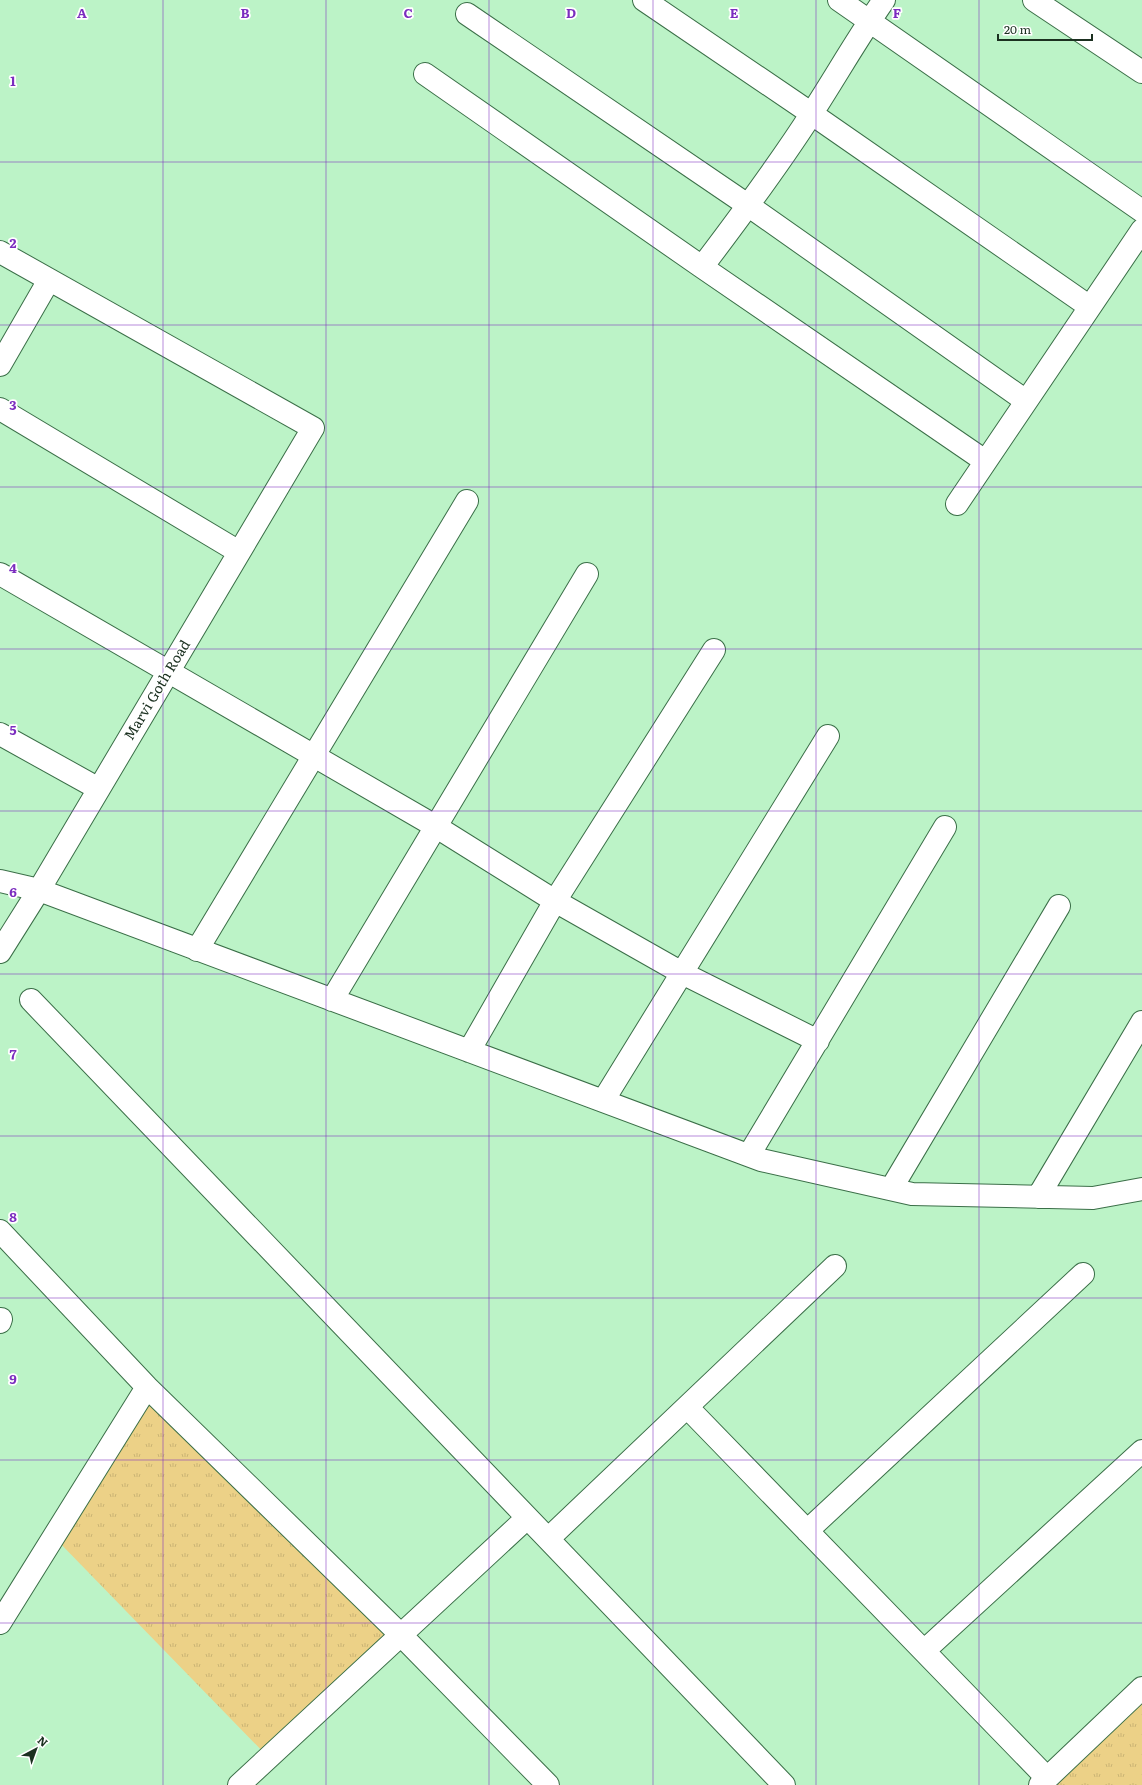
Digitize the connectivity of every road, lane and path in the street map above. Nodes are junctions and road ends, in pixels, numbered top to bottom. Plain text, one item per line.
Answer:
1 (644, 0) edge
2 (839, 0) edge
3 (884, 0) edge
4 (1034, 0) edge
5 (467, 14) dead end
6 (870, 20) junction
7 (1142, 72) edge
8 (425, 74) dead end
9 (812, 114) junction
10 (748, 206) junction
11 (1142, 211) edge
12 (1142, 230) edge
13 (0, 252) edge
14 (702, 267) junction
15 (48, 280) junction
16 (1090, 306) junction
17 (0, 365) edge
18 (1026, 401) junction
19 (0, 409) edge
20 (985, 461) junction
21 (467, 501) dead end
22 (956, 504) dead end
23 (239, 552) junction
24 (0, 574) edge
25 (587, 574) dead end
26 (714, 650) dead end
27 (168, 672) junction
28 (0, 734) edge
29 (828, 736) dead end
30 (313, 755) junction
31 (99, 789) junction
32 (435, 826) junction
33 (945, 827) dead end
34 (0, 881) edge
35 (39, 890) junction
36 (555, 901) junction
37 (1059, 906) dead end
38 (197, 950) junction
39 (0, 952) edge
40 (682, 973) junction
41 (31, 1000) dead end
42 (332, 1000) junction
43 (1142, 1022) edge
44 (818, 1040) junction
45 (469, 1051) junction
46 (603, 1101) junction
47 (749, 1155) junction
48 (891, 1189) junction
49 (1142, 1189) edge
50 (1038, 1197) junction
51 (0, 1231) edge
52 (835, 1266) dead end
53 (1083, 1274) dead end
54 (147, 1387) junction
55 (687, 1407) junction
56 (1142, 1451) edge
57 (527, 1518) junction
58 (807, 1531) junction
59 (548, 1539) junction
60 (0, 1623) edge
61 (401, 1635) junction
62 (924, 1651) junction
63 (1142, 1688) edge
64 (536, 1781) edge
65 (1044, 1782) edge
66 (239, 1785) edge
67 (784, 1785) edge

1 - 9 street
2 - 6 street
3 - 6 street
4 - 7 street
5 - 10 street
6 - 9 street
6 - 11 street
8 - 14 street
9 - 10 street
9 - 16 street
10 - 14 street
10 - 18 street
12 - 16 street
13 - 15 street
14 - 20 street
15 - 17 street
15 - 23 street, Marvi Goth Road
16 - 18 street
18 - 20 street
19 - 23 street
20 - 22 street
21 - 30 street
23 - 27 street, Marvi Goth Road
24 - 27 street
25 - 32 street
26 - 36 street
27 - 30 street
27 - 31 street, Marvi Goth Road
28 - 31 street
29 - 40 street
30 - 32 street
30 - 38 street
31 - 35 street, Marvi Goth Road
32 - 36 street
32 - 42 street
33 - 44 street
34 - 35 street
35 - 38 street
35 - 39 street, Marvi Goth Road
36 - 40 street
36 - 45 street
37 - 48 street
38 - 42 street
40 - 44 street
40 - 46 street
41 - 57 street
42 - 45 street
43 - 50 street
44 - 47 street
45 - 46 street
46 - 47 street
47 - 48 street
48 - 50 street
49 - 50 street
51 - 54 street
52 - 55 street
53 - 58 street
54 - 60 street
54 - 61 street
55 - 58 street
55 - 59 street
56 - 62 street
57 - 59 street
57 - 61 street
58 - 62 street
59 - 67 street
61 - 64 street
61 - 66 street
62 - 65 street
63 - 65 street

